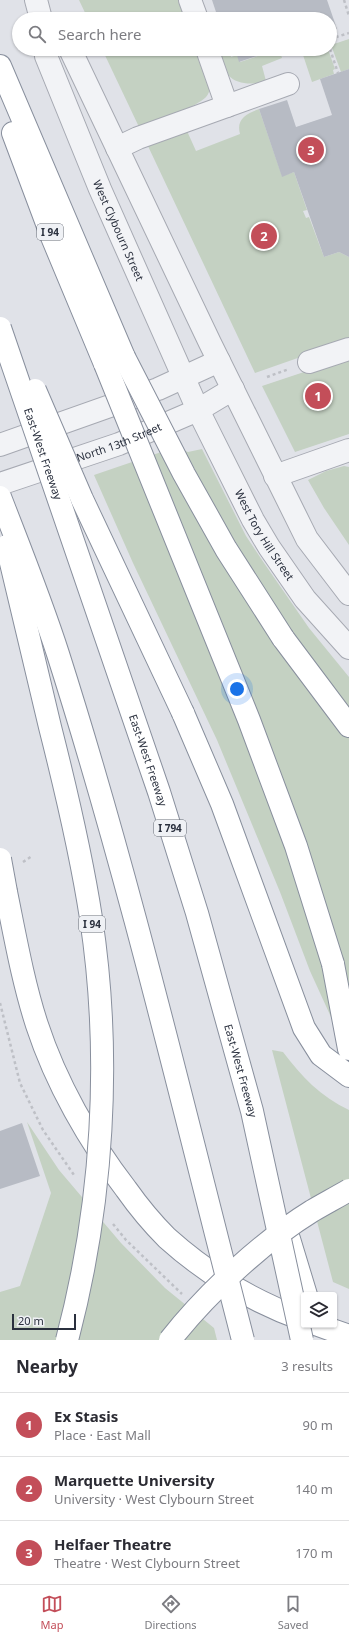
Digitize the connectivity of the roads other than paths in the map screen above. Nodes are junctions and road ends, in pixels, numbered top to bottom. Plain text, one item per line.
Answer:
1 (190, 0) edge
2 (194, 12) edge
3 (46, 56) edge
4 (73, 56) edge
5 (209, 56) edge
6 (0, 66) edge
7 (288, 84) dead end
8 (0, 98) edge
9 (227, 106) junction
10 (117, 148) junction
11 (0, 311) edge
12 (0, 328) edge
13 (349, 349) edge
14 (114, 360) junction
15 (219, 361) junction
16 (309, 362) dead end
17 (184, 377) junction
18 (233, 389) junction
19 (198, 410) junction
20 (0, 445) edge
21 (349, 450) edge
22 (275, 476) junction
23 (0, 484) edge
24 (0, 497) edge
25 (0, 515) edge
26 (349, 594) edge
27 (349, 648) edge
28 (349, 726) edge
29 (0, 859) edge
30 (349, 1049) edge
31 (349, 1076) edge
32 (252, 1111) junction
33 (349, 1190) edge
34 (305, 1292) edge
35 (234, 1303) junction
36 (301, 1319) edge
37 (318, 1328) edge
38 (326, 1328) edge
39 (349, 1336) edge
40 (67, 1340) edge
41 (170, 1340) edge
42 (240, 1340) edge
43 (244, 1340) edge
44 (302, 1340) edge
45 (320, 1340) edge

1 - 2 street
3 - 17 street, West Clybourn Street
4 - 10 street
5 - 9 street
6 - 14 highway
7 - 9 street
8 - 14 highway, I 94
9 - 10 street
10 - 15 street
11 - 31 highway, bridge
12 - 32 highway, East-West Freeway / I 794, bridge
13 - 16 street
14 - 28 highway, bridge
14 - 30 highway, I 94, bridge
15 - 17 street
15 - 18 street
17 - 19 street, West Clybourn Street
17 - 20 street
18 - 19 street, North 13th Street
18 - 22 street
19 - 23 street, North 13th Street
19 - 27 street, West Tory Hill Street
21 - 22 street
22 - 26 street
24 - 35 highway, bridge
25 - 40 highway, I 94, bridge
29 - 36 highway, bridge
32 - 34 highway, bridge
32 - 44 highway, East-West Freeway / I 794, bridge
33 - 41 highway, bridge
35 - 42 highway, bridge
35 - 43 highway, bridge
37 - 45 highway
38 - 39 highway

